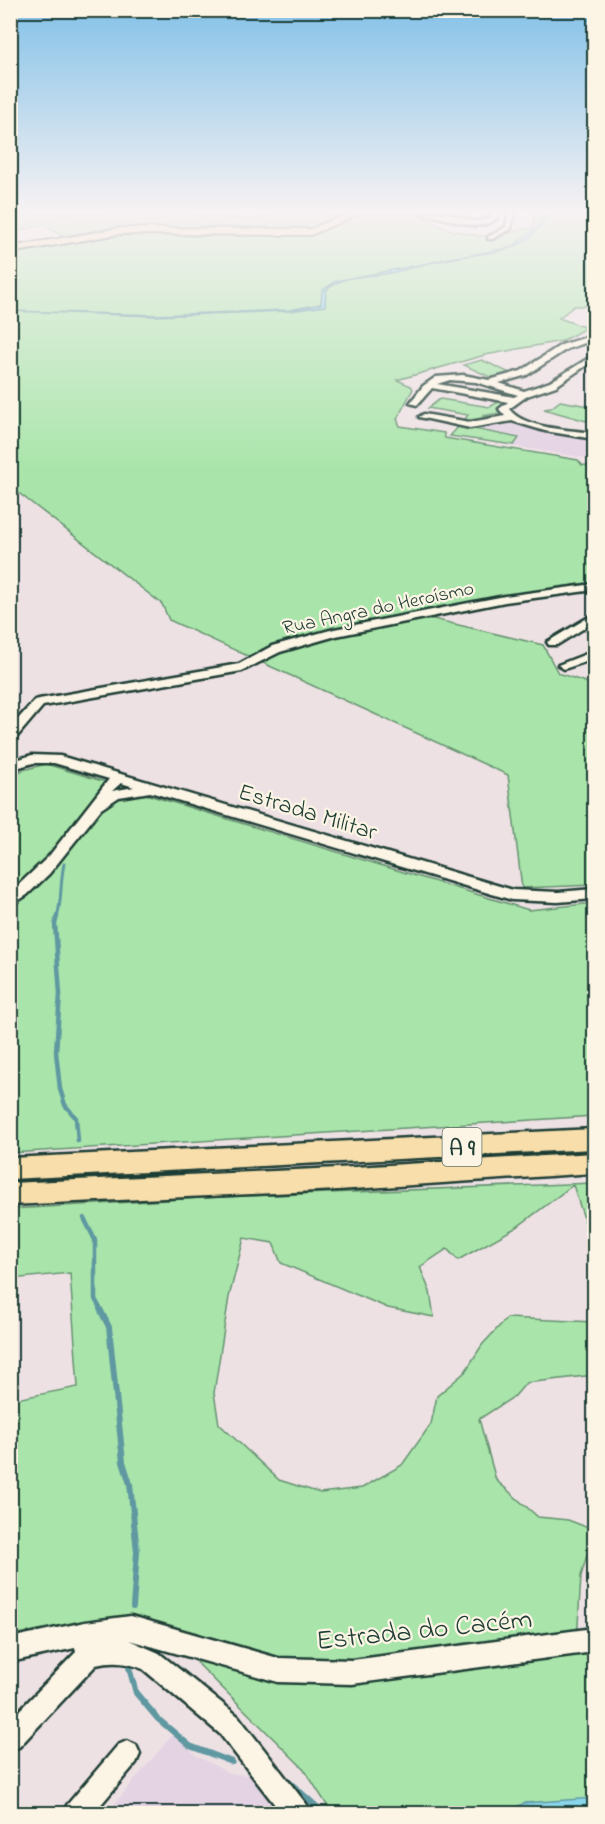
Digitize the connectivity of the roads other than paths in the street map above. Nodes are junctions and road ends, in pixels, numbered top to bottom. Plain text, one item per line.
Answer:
1 (594, 337) edge
2 (594, 357) edge
3 (485, 382) junction
4 (433, 385) junction
5 (524, 394) junction
6 (421, 399) dead end
7 (514, 400) junction
8 (424, 417) dead end
9 (511, 418) junction
10 (594, 436) edge
11 (594, 587) edge
12 (594, 617) edge
13 (553, 642) dead end
14 (594, 655) edge
15 (564, 665) dead end
16 (10, 736) edge
17 (10, 766) edge
18 (87, 768) junction
19 (120, 778) junction
20 (154, 788) junction
21 (101, 799) junction
22 (594, 894) edge
23 (10, 900) edge
24 (594, 1139) edge
25 (594, 1163) edge
26 (334, 1166) junction
27 (10, 1168) edge
28 (114, 1177) junction
29 (10, 1194) edge
30 (594, 1640) edge
31 (87, 1645) junction
32 (10, 1650) edge
33 (10, 1738) edge
34 (127, 1754) dead end
35 (76, 1814) edge
36 (298, 1814) edge

1 - 3 street
2 - 5 street
3 - 4 street
3 - 5 street
4 - 6 street
4 - 7 street
5 - 7 street
7 - 9 street
8 - 9 street
9 - 10 street
11 - 16 street, Rua Angra do Heroísmo
12 - 13 street
14 - 15 street
17 - 18 street, Estrada Militar
18 - 19 street, Estrada Militar
18 - 21 street
19 - 20 street, Estrada Militar
19 - 21 street
20 - 21 street
20 - 22 street, Estrada Militar
21 - 23 street
24 - 26 highway, A 9
25 - 26 highway, A 9
26 - 28 highway, A 9
27 - 28 highway, A 9
28 - 29 highway, A 9
30 - 31 street, Estrada do Cacém
31 - 32 street
31 - 33 street
31 - 36 street
34 - 35 street

